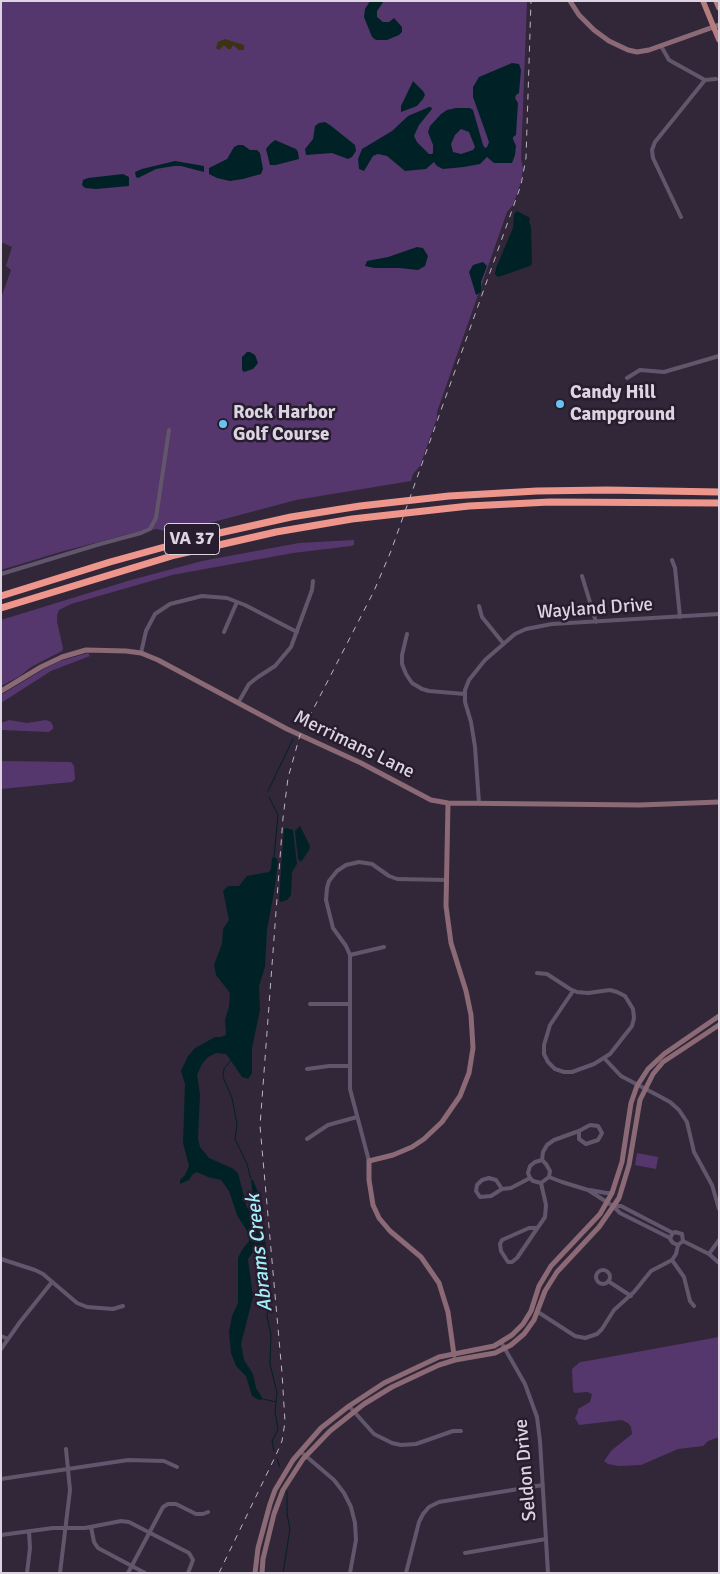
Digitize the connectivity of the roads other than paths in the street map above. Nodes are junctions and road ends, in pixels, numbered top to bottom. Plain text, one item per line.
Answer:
1 (570, 1) edge
2 (703, 1) edge
3 (716, 1) edge
4 (719, 8) edge
5 (716, 26) edge
6 (719, 40) edge
7 (661, 46) junction
8 (716, 79) dead end
9 (706, 80) junction
10 (681, 217) dead end
11 (719, 356) edge
12 (627, 378) dead end
13 (169, 430) dead end
14 (719, 491) edge
15 (719, 505) edge
16 (672, 560) dead end
17 (1, 574) edge
18 (582, 576) dead end
19 (313, 581) dead end
20 (1, 596) edge
21 (237, 602) junction
22 (479, 606) dead end
23 (1, 608) edge
24 (719, 614) edge
25 (680, 617) junction
26 (596, 622) junction
27 (224, 632) dead end
28 (297, 632) junction
29 (407, 634) dead end
30 (503, 643) junction
31 (141, 653) junction
32 (1, 691) edge
33 (465, 694) junction
34 (238, 703) junction
35 (719, 802) edge
36 (448, 803) junction
37 (479, 803) junction
38 (447, 880) junction
39 (384, 948) dead end
40 (350, 955) junction
41 (537, 973) dead end
42 (573, 991) junction
43 (310, 1004) dead end
44 (350, 1004) junction
45 (718, 1018) edge
46 (719, 1026) edge
47 (605, 1058) junction
48 (350, 1066) junction
49 (307, 1069) dead end
50 (638, 1086) junction
51 (644, 1089) junction
52 (357, 1117) junction
53 (579, 1131) junction
54 (307, 1139) dead end
55 (542, 1160) junction
56 (369, 1161) junction
57 (549, 1177) junction
58 (530, 1178) junction
59 (542, 1183) junction
60 (502, 1189) junction
61 (588, 1190) junction
62 (612, 1193) junction
63 (607, 1202) junction
64 (613, 1206) junction
65 (719, 1209) edge
66 (536, 1228) junction
67 (673, 1233) junction
68 (670, 1238) junction
69 (719, 1240) edge
70 (683, 1241) junction
71 (678, 1245) junction
72 (709, 1254) junction
73 (1, 1259) edge
74 (672, 1260) junction
75 (719, 1263) edge
76 (608, 1281) dead end
77 (52, 1282) junction
78 (631, 1296) junction
79 (123, 1306) dead end
80 (694, 1306) dead end
81 (538, 1312) junction
82 (1, 1336) edge
83 (8, 1339) junction
84 (501, 1342) junction
85 (1, 1349) edge
86 (505, 1349) junction
87 (454, 1353) junction
88 (455, 1360) junction
89 (349, 1406) junction
90 (354, 1412) junction
91 (461, 1431) dead end
92 (66, 1449) dead end
93 (300, 1451) junction
94 (306, 1456) junction
95 (177, 1467) dead end
96 (69, 1468) junction
97 (1, 1479) edge
98 (543, 1486) junction
99 (208, 1512) dead end
100 (91, 1527) junction
101 (66, 1528) junction
102 (29, 1531) junction
103 (149, 1532) junction
104 (1, 1536) edge
105 (546, 1539) junction
106 (465, 1553) dead end
107 (132, 1566) junction
108 (188, 1572) edge
109 (27, 1573) edge
110 (60, 1573) edge
111 (128, 1573) edge
112 (144, 1573) edge
113 (255, 1573) edge
114 (262, 1573) edge
115 (350, 1573) edge
116 (406, 1573) edge
117 (548, 1573) edge

1 - 7 main road
2 - 5 main road
3 - 4 main road
5 - 6 main road
5 - 7 main road
7 - 9 street
8 - 9 street
9 - 10 street
11 - 12 street
13 - 17 street
14 - 20 highway, VA 37
15 - 23 highway, VA 37
16 - 25 street
18 - 26 street
19 - 28 street
21 - 27 street
21 - 28 street
21 - 31 street
22 - 30 street
24 - 25 street, Wayland Drive
25 - 26 street, Wayland Drive
26 - 30 street, Wayland Drive
28 - 34 street
29 - 33 street
30 - 33 street, Wayland Drive
31 - 32 main road, Merrimans Lane
31 - 34 main road, Merrimans Lane
33 - 37 street
34 - 36 main road, Merrimans Lane
35 - 37 main road, Merrimans Lane
36 - 37 main road, Merrimans Lane
36 - 38 main road
38 - 40 street
38 - 56 main road
39 - 40 street
40 - 44 street
41 - 42 street
42 - 47 street
42 - 47 street
43 - 44 street
44 - 48 street
45 - 50 main road
46 - 51 main road
47 - 50 street
48 - 49 street
48 - 52 street
50 - 51 street
50 - 62 main road
51 - 64 main road
51 - 65 street
52 - 54 street
52 - 56 street
53 - 53 street
53 - 55 street
55 - 57 street
55 - 58 street
56 - 87 main road
57 - 59 street
57 - 61 street
58 - 59 street
58 - 60 street
59 - 66 street
60 - 60 street
61 - 62 street
61 - 63 street
62 - 63 main road
63 - 64 street
63 - 84 main road
64 - 67 street
64 - 68 street
64 - 81 main road
66 - 66 street
67 - 68 street
67 - 70 street
68 - 71 street
69 - 72 street
70 - 71 street
70 - 72 street
71 - 74 street
72 - 75 street
73 - 77 street
74 - 78 street
74 - 80 street
76 - 78 street
77 - 79 street
77 - 83 street
78 - 81 street
81 - 86 main road
82 - 83 street
83 - 85 street
84 - 86 street, Seldon Drive
84 - 87 main road
86 - 88 main road
86 - 98 street, Seldon Drive
87 - 88 main road
87 - 89 main road
88 - 90 main road
89 - 90 street
89 - 93 main road
90 - 91 street
90 - 94 main road
92 - 96 street
93 - 94 street
93 - 113 main road
94 - 114 main road
94 - 115 street
95 - 96 street
96 - 97 street
96 - 101 street
98 - 105 street, Seldon Drive
98 - 116 street
99 - 103 street
100 - 101 street
100 - 103 street
100 - 107 street
101 - 102 street
101 - 110 street
102 - 104 street
102 - 109 street
103 - 107 street
103 - 108 street
105 - 106 street
105 - 117 street, Seldon Drive
107 - 111 street
107 - 112 street

